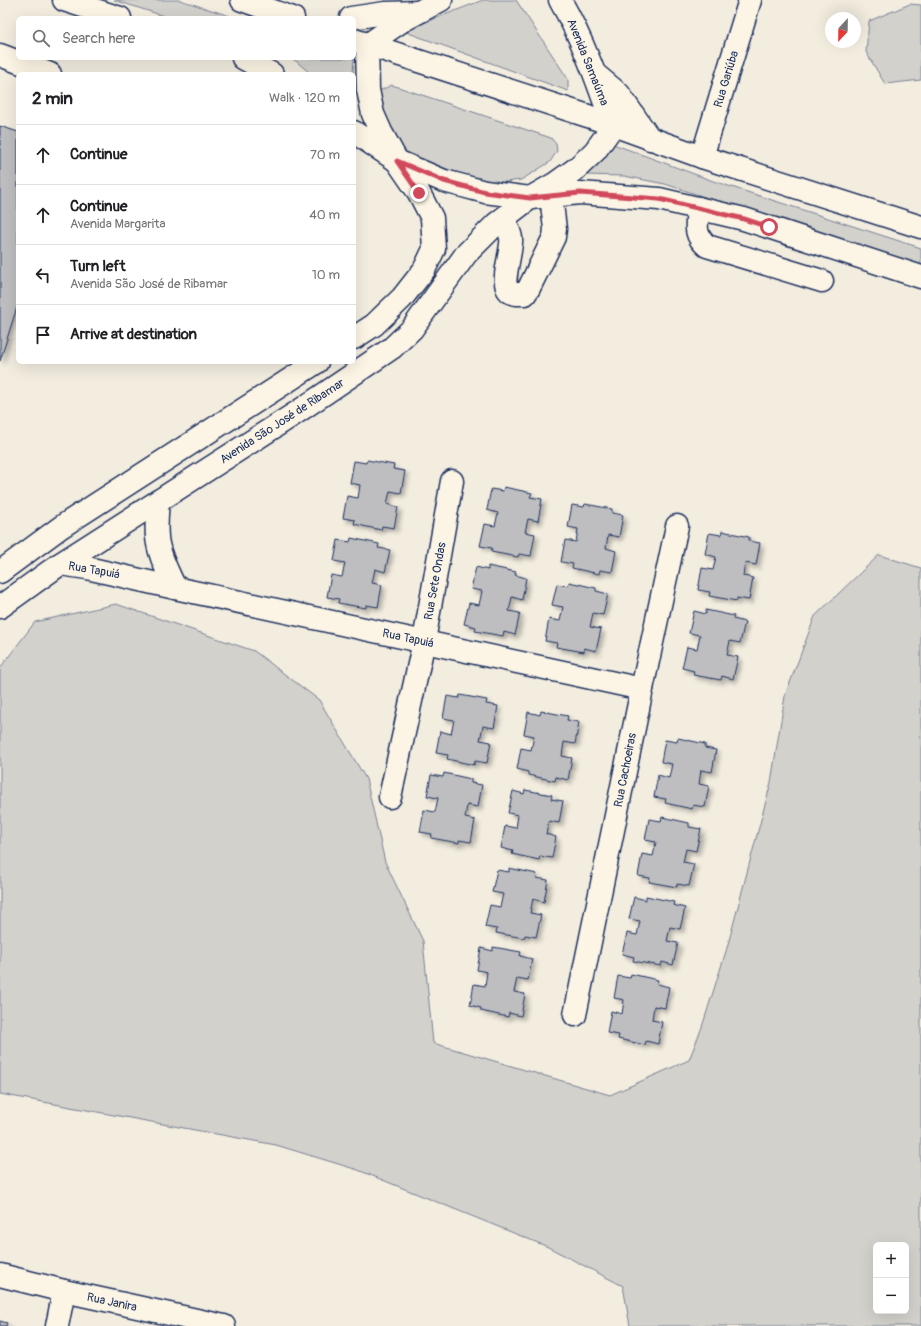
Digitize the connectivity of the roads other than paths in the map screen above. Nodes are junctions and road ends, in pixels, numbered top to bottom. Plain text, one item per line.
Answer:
1 (64, 0) edge
2 (242, 0) edge
3 (441, 0) edge
4 (560, 0) edge
5 (750, 0) edge
6 (274, 5) edge
7 (418, 12) junction
8 (114, 16) edge
9 (290, 16) edge
10 (356, 17) edge
11 (361, 42) edge
12 (0, 55) edge
13 (247, 60) edge
14 (45, 72) edge
15 (268, 72) edge
16 (595, 74) junction
17 (613, 126) junction
18 (356, 133) edge
19 (650, 139) junction
20 (702, 157) junction
21 (397, 161) junction
22 (540, 197) junction
23 (698, 208) junction
24 (504, 218) junction
25 (921, 227) edge
26 (921, 277) edge
27 (822, 281) dead end
28 (393, 308) junction
29 (412, 329) junction
30 (356, 337) edge
31 (314, 364) edge
32 (452, 481) dead end
33 (103, 499) junction
34 (158, 501) junction
35 (120, 525) junction
36 (677, 526) dead end
37 (60, 564) junction
38 (0, 572) edge
39 (175, 588) junction
40 (0, 607) edge
41 (424, 641) junction
42 (642, 689) junction
43 (390, 797) dead end
44 (575, 1015) dead end
45 (0, 1276) edge
46 (64, 1291) junction
47 (57, 1326) edge
48 (224, 1326) edge

1 - 8 street
2 - 6 street
3 - 7 street
4 - 16 street, Avenida Samaúma
5 - 20 street, Rua Gariúba
6 - 9 street
7 - 10 street
7 - 11 street
11 - 17 street
11 - 21 street
12 - 14 street
13 - 15 street
16 - 17 street, Avenida Samaúma
16 - 19 street
17 - 19 street
17 - 22 street, Avenida São José de Ribamar
18 - 21 street
19 - 20 street
20 - 25 street
21 - 22 street
21 - 28 street
22 - 23 street
22 - 24 street, Avenida São José de Ribamar
22 - 24 street
23 - 26 street
23 - 27 street
24 - 29 street, Avenida São José de Ribamar
28 - 29 street
28 - 30 street
29 - 34 street, Avenida São José de Ribamar
31 - 33 street
32 - 41 street, Rua Sete Ondas
33 - 35 street
33 - 38 street
34 - 35 street, Avenida São José de Ribamar
34 - 39 street
35 - 37 street, Avenida São José de Ribamar
36 - 42 street, Rua Cachoeiras
37 - 39 street, Rua Tapuiá
37 - 40 street, Avenida São José de Ribamar
39 - 41 street, Rua Tapuiá
41 - 42 street, Rua Tapuiá
41 - 43 street, Rua Sete Ondas
42 - 44 street, Rua Cachoeiras
45 - 46 street, Rua Janira
46 - 47 street
46 - 48 street, Rua Janira

